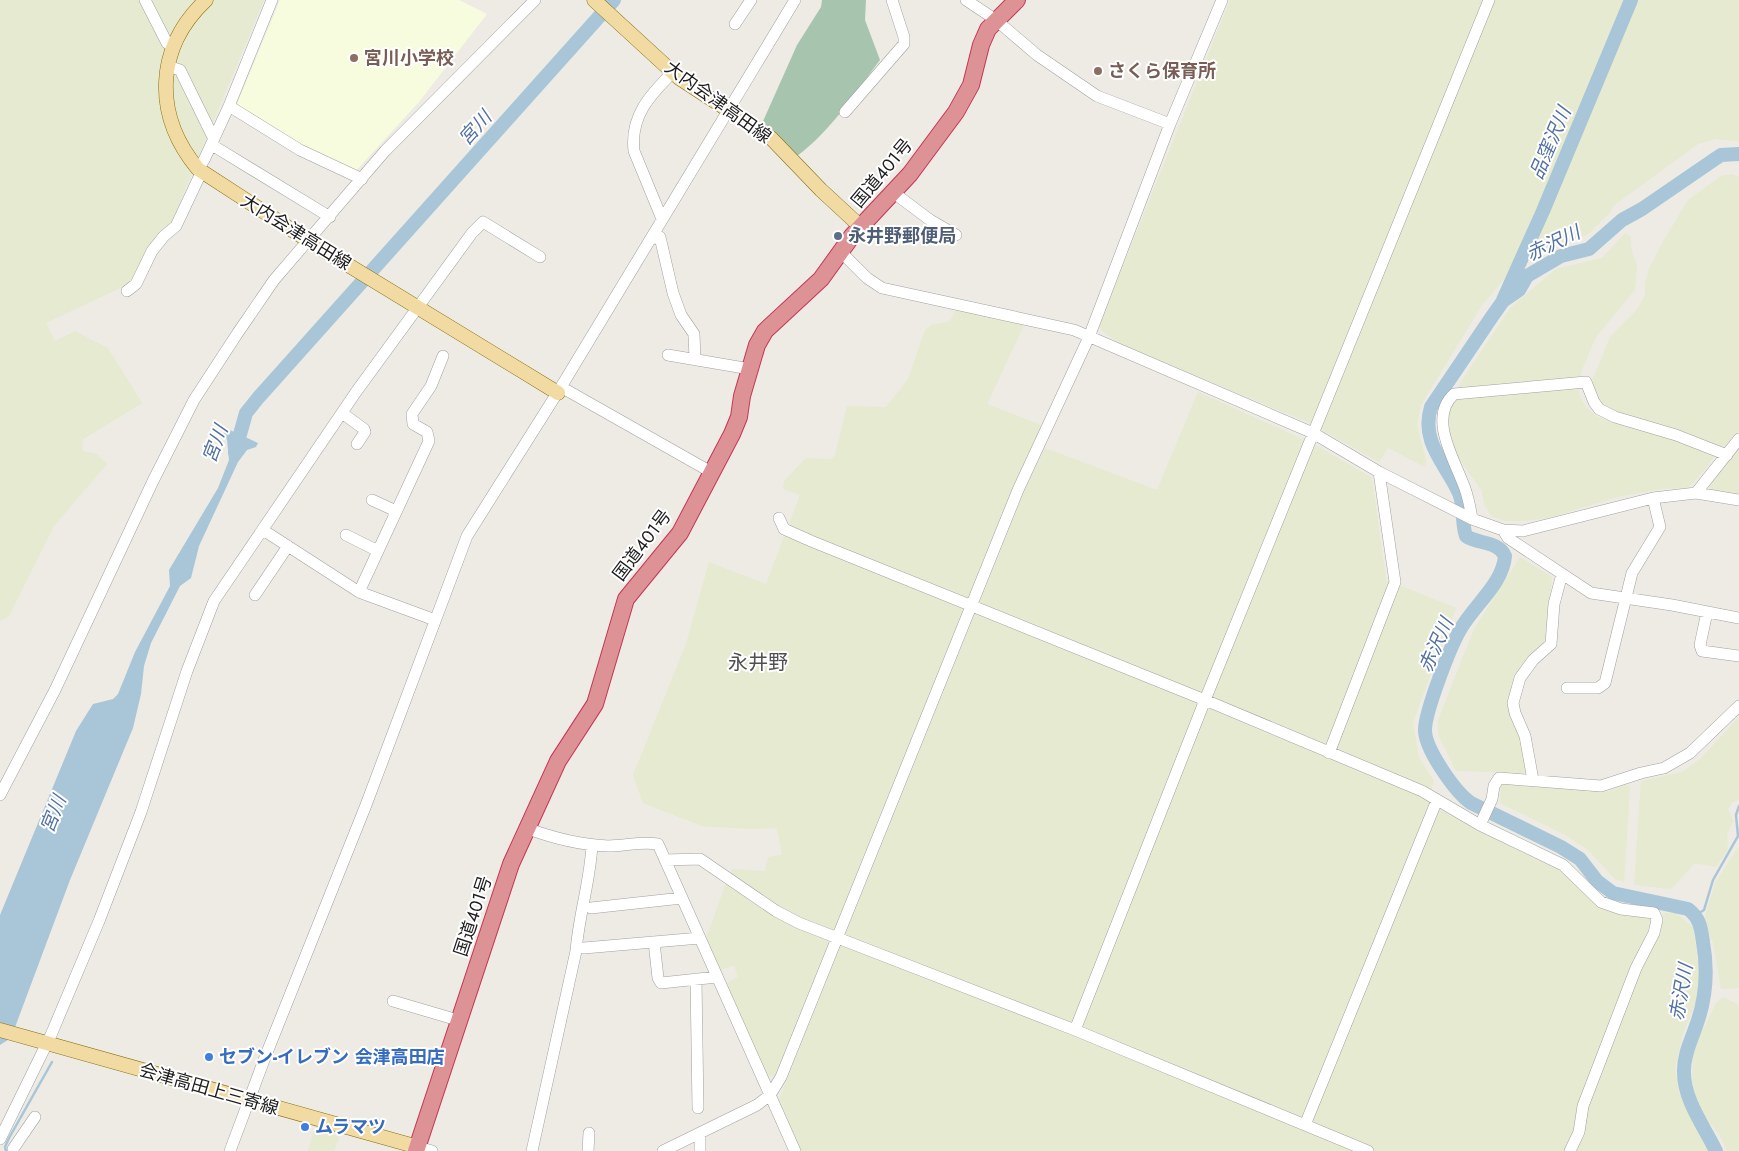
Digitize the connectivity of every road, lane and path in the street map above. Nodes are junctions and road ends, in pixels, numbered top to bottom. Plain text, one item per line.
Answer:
1 (145, 0) edge
2 (206, 0) edge
3 (272, 0) edge
4 (535, 0) edge
5 (594, 0) edge
6 (751, 0) edge
7 (794, 0) edge
8 (892, 0) edge
9 (966, 0) edge
10 (1017, 0) edge
11 (1222, 0) edge
12 (1489, 0) edge
13 (996, 20) junction
14 (735, 24) dead end
15 (173, 47) junction
16 (167, 66) junction
17 (673, 72) junction
18 (229, 106) junction
19 (728, 110) junction
20 (845, 112) dead end
21 (1170, 124) junction
22 (213, 142) junction
23 (199, 171) junction
24 (362, 179) junction
25 (894, 193) junction
26 (330, 217) junction
27 (662, 219) junction
28 (862, 227) junction
29 (956, 235) dead end
30 (651, 239) junction
31 (310, 242) junction
32 (841, 252) junction
33 (540, 257) dead end
34 (126, 291) dead end
35 (416, 304) junction
36 (1090, 337) junction
37 (668, 354) dead end
38 (443, 356) dead end
39 (695, 359) junction
40 (750, 369) junction
41 (559, 390) junction
42 (342, 413) junction
43 (1313, 434) junction
44 (1739, 439) edge
45 (357, 444) dead end
46 (1727, 454) junction
47 (711, 472) junction
48 (1379, 472) junction
49 (1696, 493) junction
50 (1653, 498) junction
51 (372, 500) dead end
52 (1739, 500) edge
53 (396, 511) junction
54 (778, 518) dead end
55 (1472, 519) junction
56 (263, 530) junction
57 (1503, 530) junction
58 (346, 535) dead end
59 (288, 546) junction
60 (378, 551) junction
61 (1562, 574) junction
62 (359, 592) junction
63 (255, 595) dead end
64 (1625, 597) junction
65 (972, 606) junction
66 (1707, 612) junction
67 (1739, 618) edge
68 (435, 620) junction
69 (1739, 656) edge
70 (1568, 688) dead end
71 (1205, 700) junction
72 (1739, 706) edge
73 (1330, 753) junction
74 (1534, 780) junction
75 (0, 795) edge
76 (1437, 800) junction
77 (1480, 825) junction
78 (526, 828) junction
79 (592, 845) junction
80 (665, 860) junction
81 (682, 898) junction
82 (591, 908) dead end
83 (839, 937) junction
84 (700, 938) junction
85 (654, 942) junction
86 (584, 948) dead end
87 (718, 977) junction
88 (696, 979) junction
89 (393, 1001) dead end
90 (461, 1020) junction
91 (0, 1030) edge
92 (1075, 1030) junction
93 (47, 1042) junction
94 (770, 1095) junction
95 (249, 1101) junction
96 (698, 1108) dead end
97 (35, 1117) dead end
98 (1305, 1125) junction
99 (589, 1133) dead end
100 (700, 1133) junction
101 (0, 1141) edge
102 (15, 1150) edge
103 (422, 1150) edge
104 (230, 1151) edge
105 (532, 1151) edge
106 (588, 1151) edge
107 (663, 1151) edge
108 (700, 1151) edge
109 (795, 1151) edge
110 (1368, 1151) edge
111 (1570, 1151) edge

1 - 15 street
2 - 15 main road, 大内会津高田線
3 - 18 street
4 - 24 street
5 - 17 main road, 大内会津高田線
6 - 14 street
7 - 19 street
8 - 20 street
9 - 13 street
10 - 13 highway, 国道401号
11 - 21 street
12 - 43 street
13 - 21 street
13 - 25 highway, 国道401号
15 - 16 main road, 大内会津高田線
16 - 22 street
16 - 23 main road, 大内会津高田線
17 - 19 main road, 大内会津高田線
17 - 27 street
18 - 22 street
18 - 24 street
19 - 27 street
19 - 28 main road, 大内会津高田線
21 - 36 street
22 - 23 street
22 - 26 street
23 - 31 main road, 大内会津高田線
23 - 34 street
24 - 26 street
25 - 28 highway, 国道401号
25 - 29 street
26 - 31 street
27 - 30 street
28 - 32 highway, 国道401号
30 - 39 street
30 - 41 street
31 - 35 main road, 大内会津高田線
31 - 75 street
32 - 36 street
32 - 40 highway, 国道401号
33 - 35 street
35 - 41 main road, 大内会津高田線
35 - 42 street
36 - 43 street
36 - 65 street
37 - 39 street
38 - 53 street
39 - 40 street
40 - 47 highway, 国道401号
41 - 47 street
41 - 68 street
42 - 45 street
42 - 56 street
43 - 48 street
43 - 71 street
44 - 46 street
46 - 49 street
46 - 55 street
47 - 78 highway, 国道401号
48 - 55 street
48 - 73 street
49 - 50 street
49 - 52 street
50 - 57 street
50 - 64 street
51 - 53 street
53 - 60 street
54 - 65 street
55 - 57 street
56 - 59 street
56 - 93 street
57 - 61 street
58 - 60 street
59 - 62 street
59 - 63 street
60 - 62 street
61 - 64 street
61 - 74 street
62 - 68 street
64 - 66 street
64 - 70 street
65 - 71 street
65 - 83 street
66 - 67 street
66 - 69 street
68 - 95 street
71 - 73 street
71 - 92 street
72 - 74 street
73 - 76 street
74 - 77 street
76 - 77 street
76 - 98 street
77 - 111 street
78 - 79 street
78 - 90 highway, 国道401号
79 - 80 street
79 - 105 street
80 - 81 street
80 - 83 street
81 - 82 street
81 - 84 street
83 - 92 street
83 - 94 street
84 - 85 street
84 - 87 street
85 - 86 street
85 - 88 street
87 - 88 street
87 - 94 street
88 - 96 street
89 - 90 street
90 - 103 highway, 国道401号
91 - 93 main road, 会津高田上三寄線
92 - 98 street
93 - 95 main road, 会津高田上三寄線
93 - 101 street
94 - 100 street
94 - 109 street
95 - 103 main road, 会津高田上三寄線
95 - 104 street
97 - 102 street
98 - 110 street
99 - 106 street
100 - 107 street
100 - 108 street
101 - 102 street

